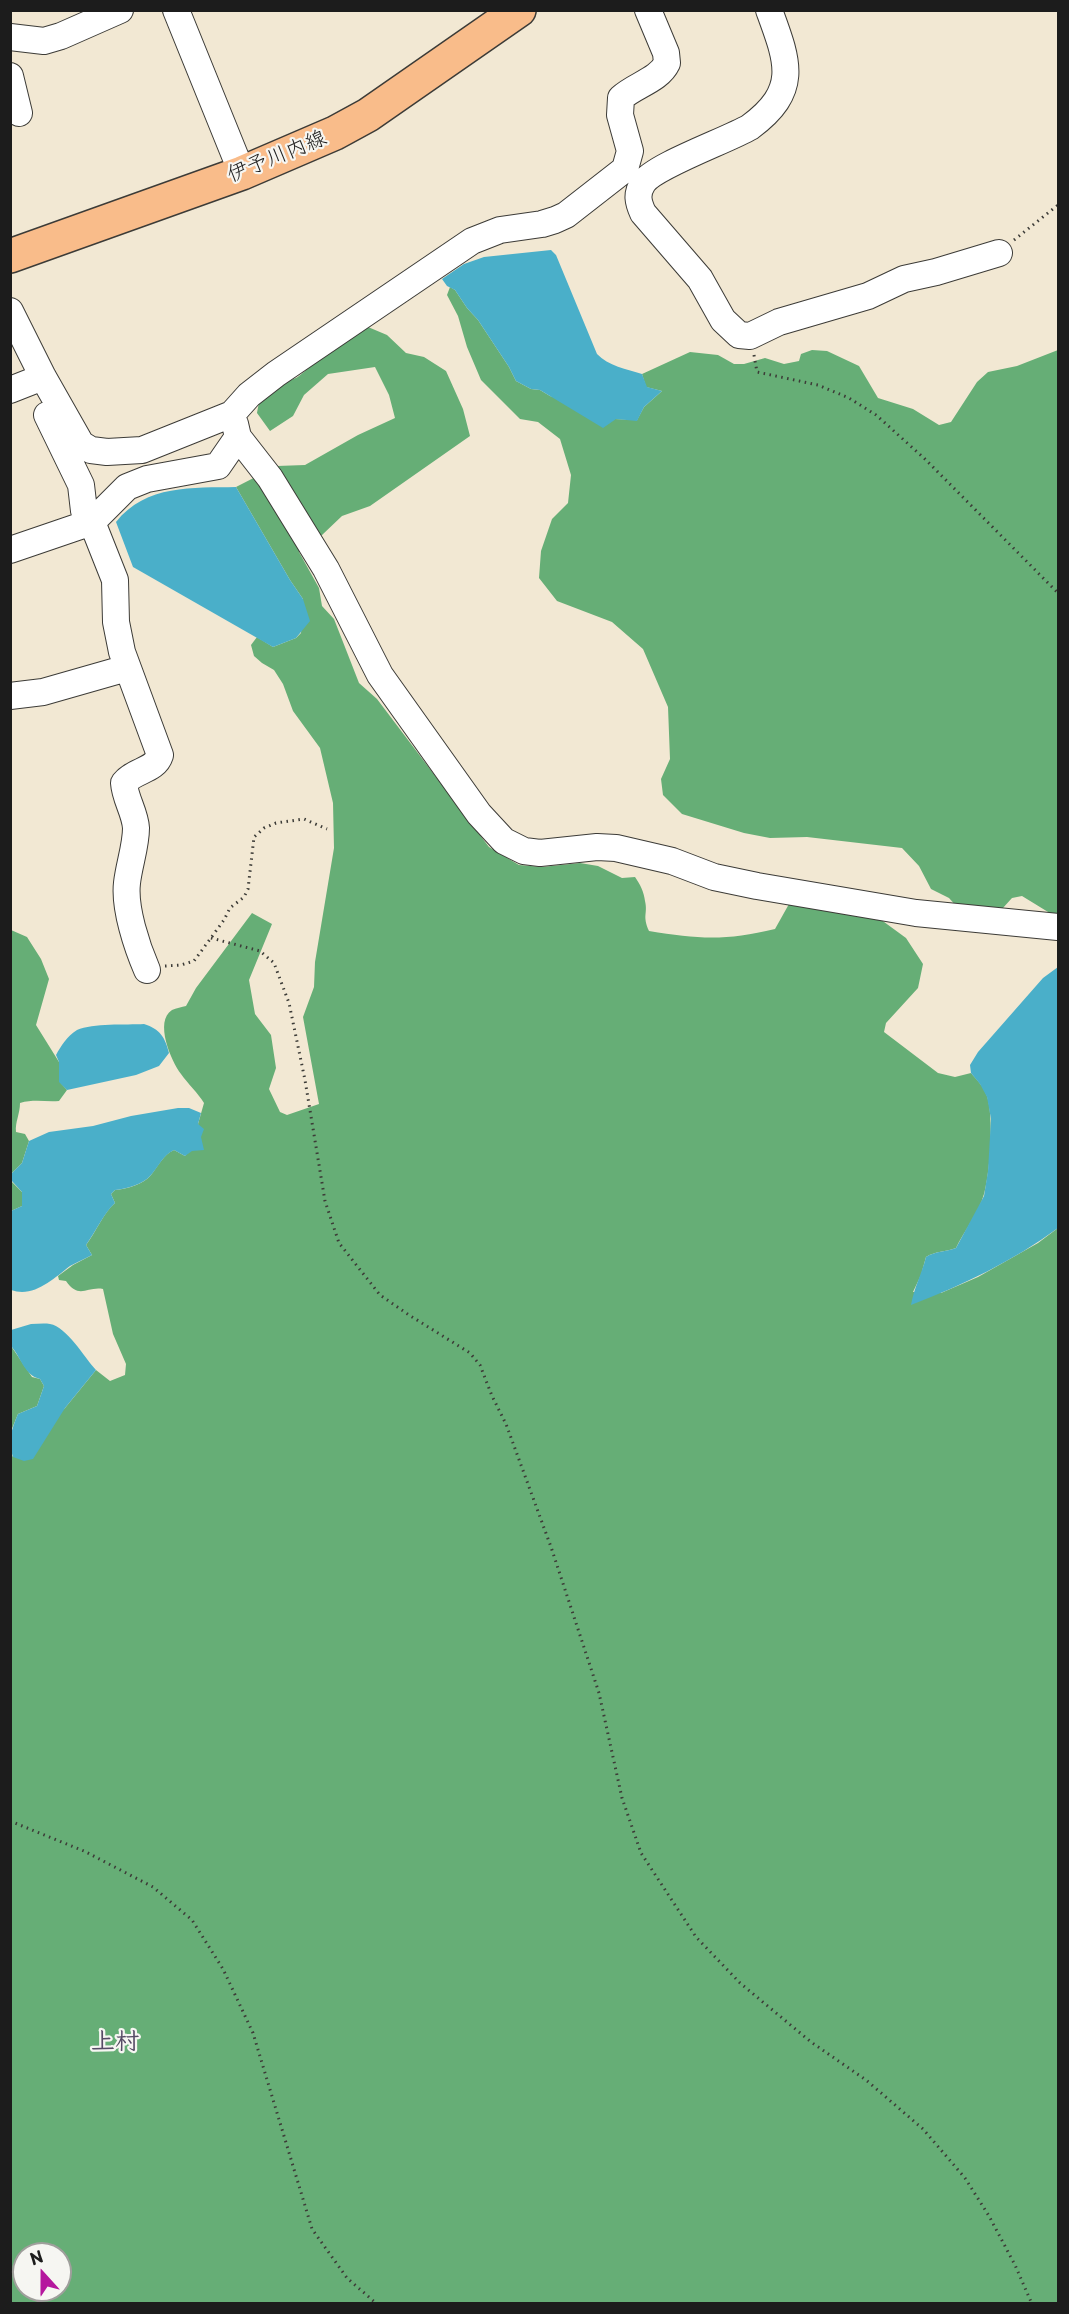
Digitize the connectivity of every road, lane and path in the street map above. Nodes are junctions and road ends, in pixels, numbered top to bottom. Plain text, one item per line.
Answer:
1 (120, 10) edge
2 (176, 10) edge
3 (648, 10) edge
4 (769, 10) edge
5 (509, 13) edge
6 (11, 37) edge
7 (10, 76) edge
8 (19, 113) dead end
9 (242, 173) junction
10 (1059, 205) edge
11 (999, 253) joint
12 (10, 256) edge
13 (10, 311) edge
14 (750, 336) junction
15 (28, 383) edge
16 (235, 426) junction
17 (260, 464) junction
18 (218, 466) junction
19 (92, 522) junction
20 (10, 550) edge
21 (1059, 593) edge
22 (127, 668) junction
23 (10, 696) edge
24 (327, 829) dead end
25 (1059, 927) edge
26 (211, 938) junction
27 (147, 970) joint
28 (10, 1821) edge
29 (377, 2304) edge
30 (1032, 2304) edge

1 - 6 street
2 - 9 street
3 - 16 street
4 - 14 street
5 - 9 main road, 伊予川内線
7 - 8 street
9 - 12 main road, 伊予川内線
10 - 11 path
11 - 14 street
13 - 15 street
14 - 21 path
15 - 16 street
15 - 19 street
16 - 17 street
16 - 18 street
17 - 18 street
17 - 25 street
18 - 19 street
19 - 20 street
19 - 22 street
22 - 23 street
22 - 27 street
24 - 26 path
26 - 27 path
26 - 30 path
28 - 29 path

